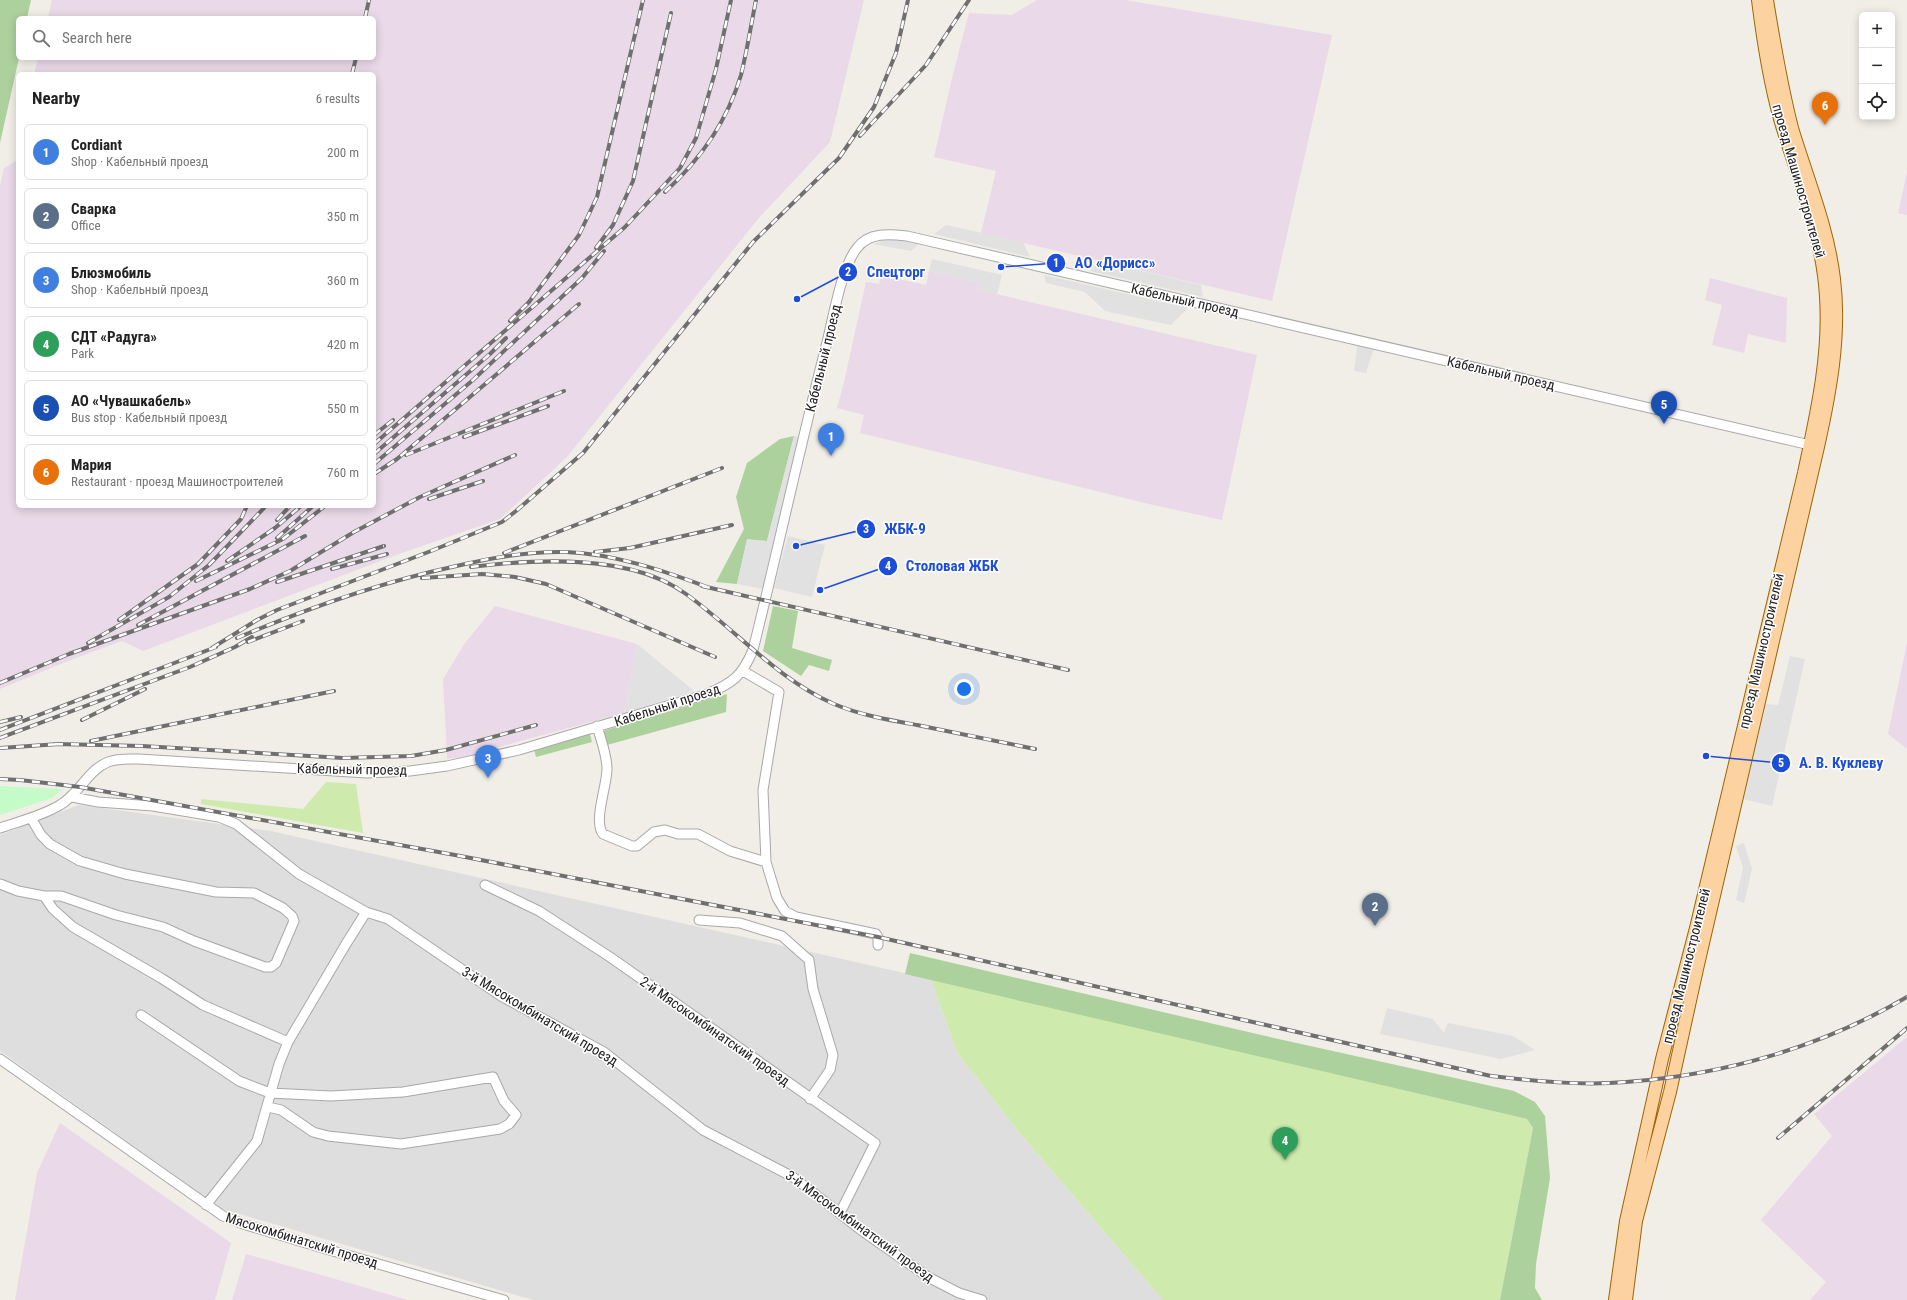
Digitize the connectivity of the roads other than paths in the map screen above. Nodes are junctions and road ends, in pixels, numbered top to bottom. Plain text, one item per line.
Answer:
1 (1758, 0) edge
2 (1767, 0) edge
3 (1829, 281) junction
4 (1814, 446) junction
5 (743, 671) junction
6 (597, 726) junction
7 (72, 796) junction
8 (31, 818) junction
9 (0, 828) edge
10 (1722, 840) junction
11 (766, 862) junction
12 (0, 884) edge
13 (485, 886) dead end
14 (44, 896) junction
15 (366, 912) junction
16 (699, 920) dead end
17 (878, 945) dead end
18 (141, 1015) dead end
19 (288, 1042) junction
20 (0, 1059) edge
21 (270, 1093) junction
22 (810, 1099) junction
23 (268, 1107) junction
24 (206, 1205) junction
25 (840, 1213) junction
26 (504, 1300) edge
27 (982, 1300) edge
28 (1615, 1300) edge
29 (1626, 1300) edge

1 - 3 main road, проезд Машиностроителей
2 - 3 main road, проезд Машиностроителей
3 - 4 main road, проезд Машиностроителей
4 - 5 street, Кабельный проезд
4 - 10 main road, проезд Машиностроителей
5 - 6 street, Кабельный проезд
5 - 11 street
6 - 7 street, Кабельный проезд
6 - 11 street
7 - 8 street, Кабельный проезд
7 - 15 street, 3-й Мясокомбинатский проезд
8 - 9 street, Кабельный проезд
8 - 14 street
10 - 28 main road, проезд Машиностроителей
10 - 29 main road, проезд Машиностроителей
11 - 17 street
12 - 14 street
13 - 22 street, 2-й Мясокомбинатский проезд
14 - 19 street
15 - 19 street
15 - 25 street, 3-й Мясокомбинатский проезд
16 - 22 street
18 - 21 street
19 - 21 street
20 - 24 street, Мясокомбинатский проезд
21 - 23 street
21 - 23 street
22 - 25 street, 2-й Мясокомбинатский проезд
23 - 24 street
24 - 26 street, Мясокомбинатский проезд
25 - 27 street, 3-й Мясокомбинатский проезд

